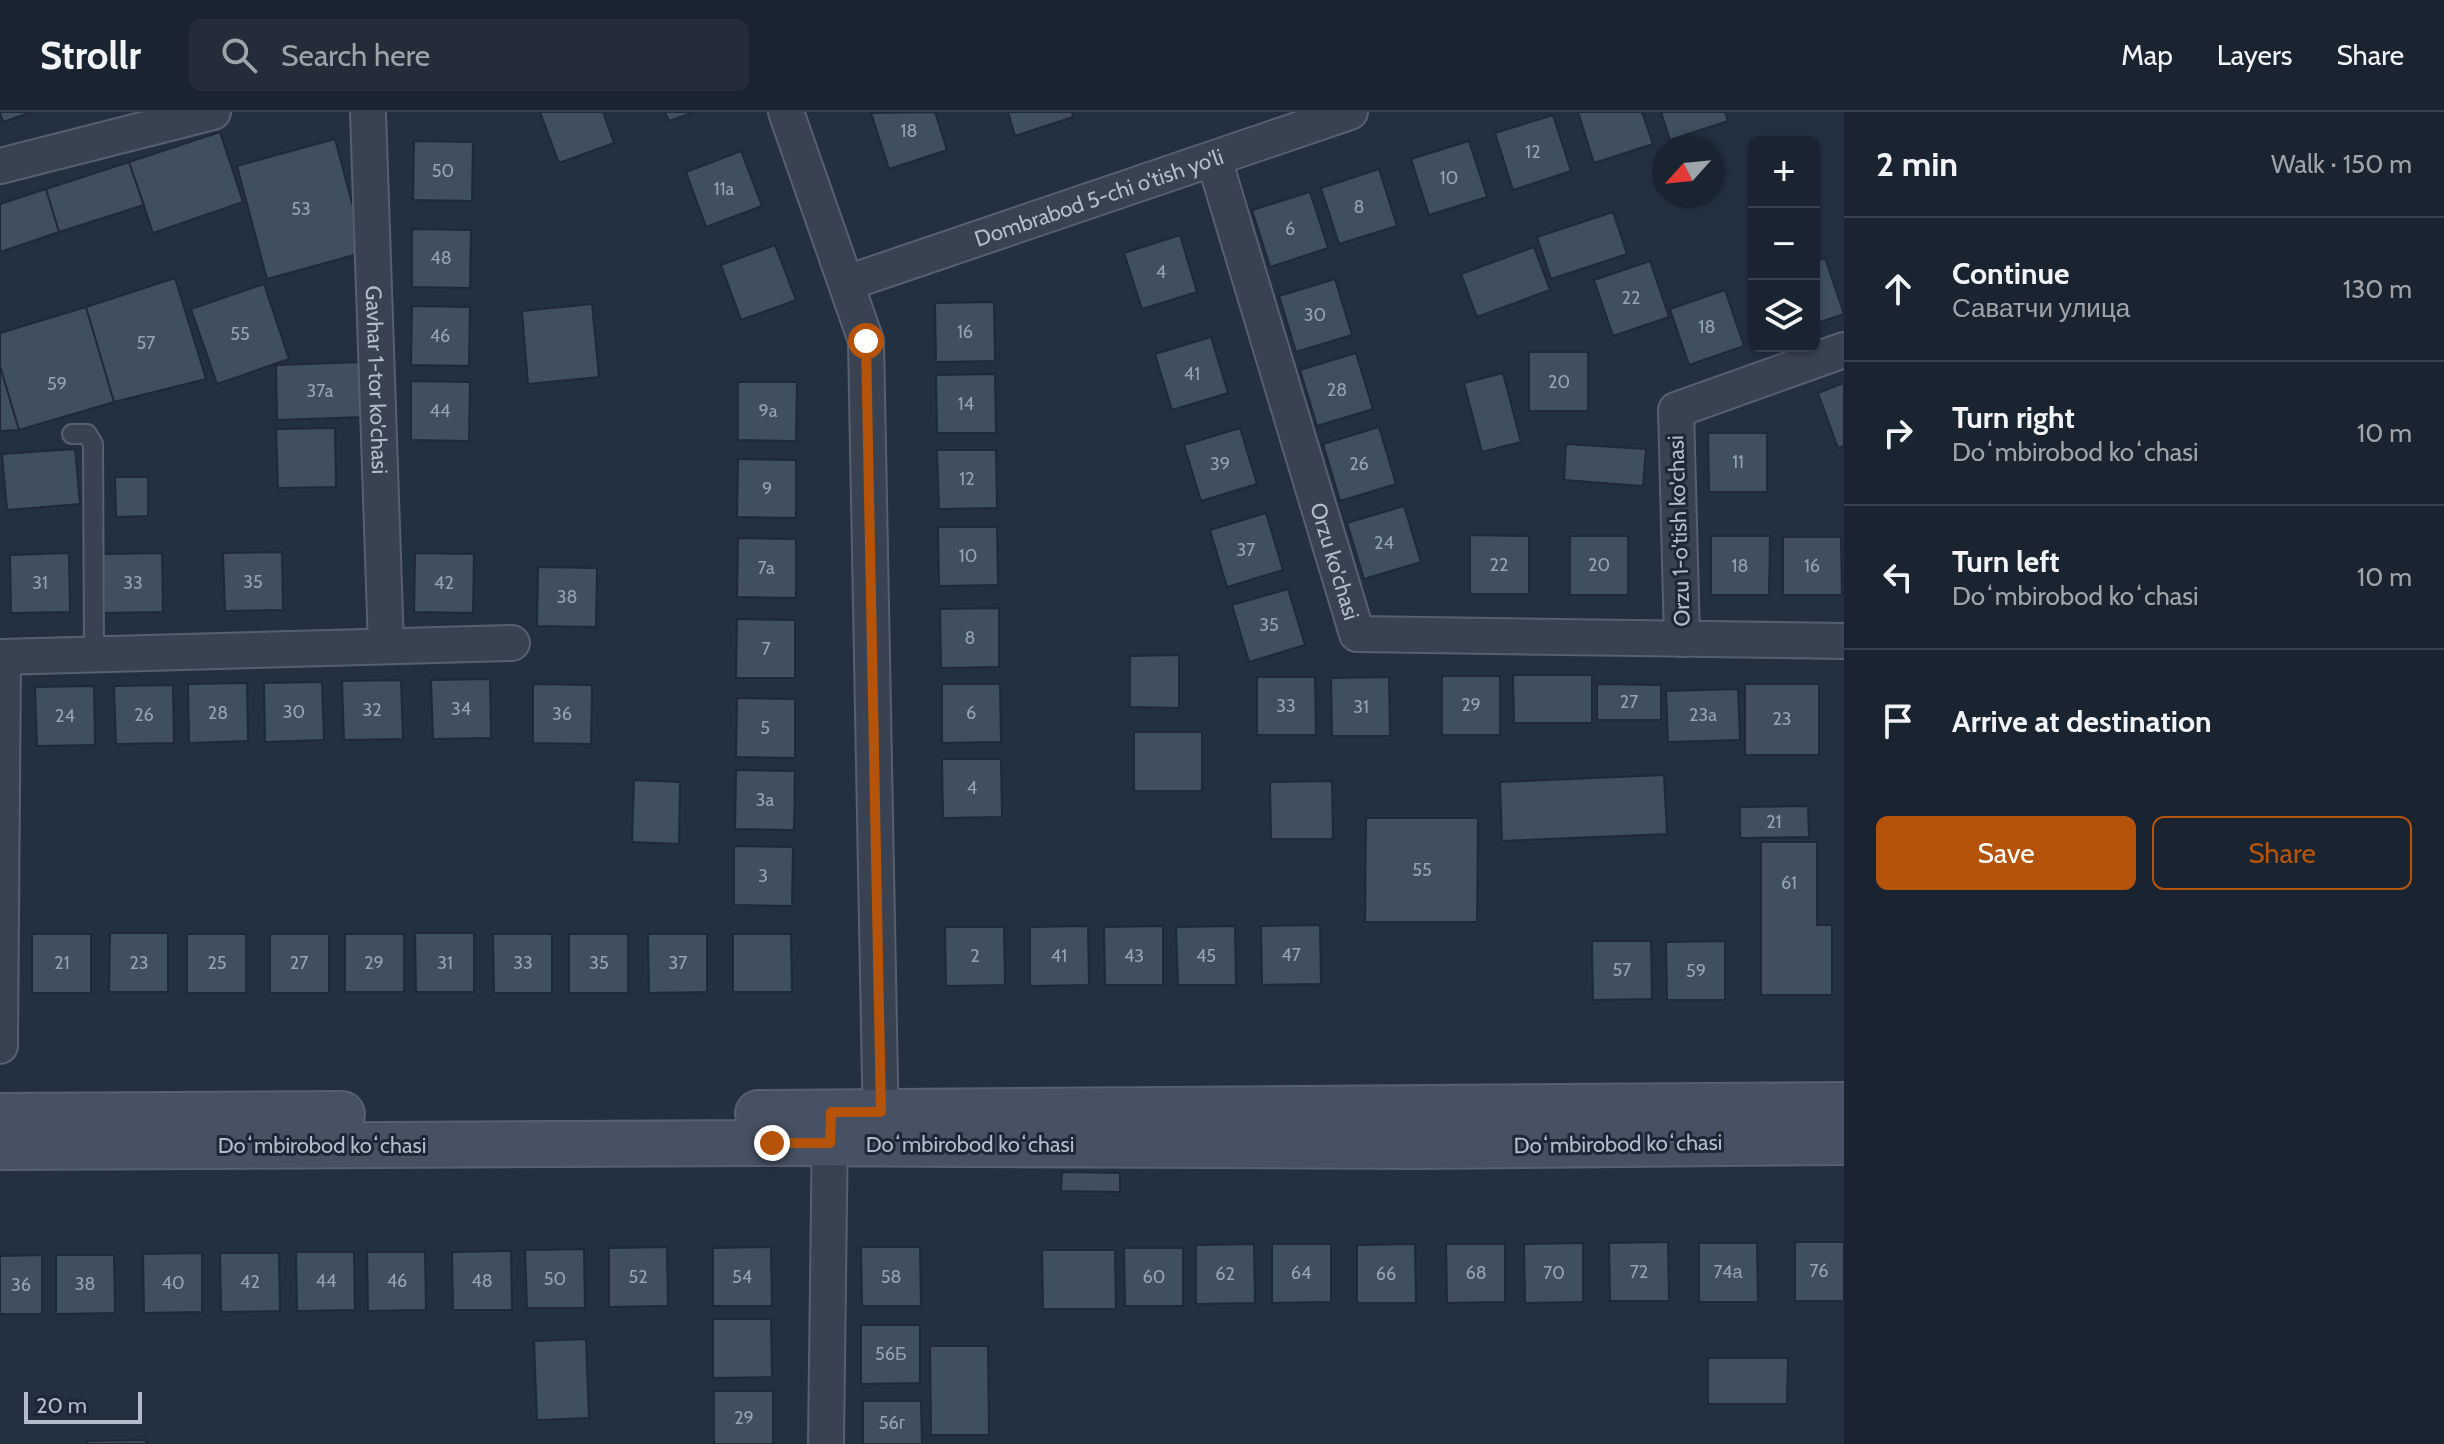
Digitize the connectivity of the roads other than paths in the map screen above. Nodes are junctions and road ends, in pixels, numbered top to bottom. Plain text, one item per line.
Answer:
1 (213, 112) edge
2 (368, 112) edge
3 (786, 112) edge
4 (1350, 112) edge
5 (1214, 159) junction
6 (0, 166) edge
7 (847, 283) junction
8 (1844, 350) edge
9 (72, 434) dead end
10 (1682, 639) junction
11 (1844, 641) edge
12 (512, 643) dead end
13 (386, 646) junction
14 (94, 654) junction
15 (2, 657) edge
16 (0, 1046) edge
17 (1844, 1105) edge
18 (0, 1116) edge
19 (830, 1128) junction
20 (881, 1128) junction
21 (1844, 1142) edge
22 (0, 1147) edge
23 (826, 1444) edge

1 - 6 street
2 - 13 street, Gavhar 1-tor ko'chasi
3 - 7 street
4 - 5 street, Dombrabod 5-chi o'tish yo'li
5 - 7 street, Dombrabod 5-chi o'tish yo'li
5 - 10 street, Orzu ko'chasi
7 - 20 street
8 - 10 street, Orzu 1-o'tish ko'chasi
9 - 14 lane
10 - 11 street, Orzu ko'chasi
12 - 13 street
13 - 14 street
14 - 15 street
15 - 16 street
17 - 20 main road, Doʻmbirobod koʻchasi
18 - 19 main road, Doʻmbirobod koʻchasi
19 - 20 main road, Doʻmbirobod koʻchasi
19 - 22 main road, Doʻmbirobod koʻchasi
19 - 23 street
20 - 21 main road, Doʻmbirobod koʻchasi

